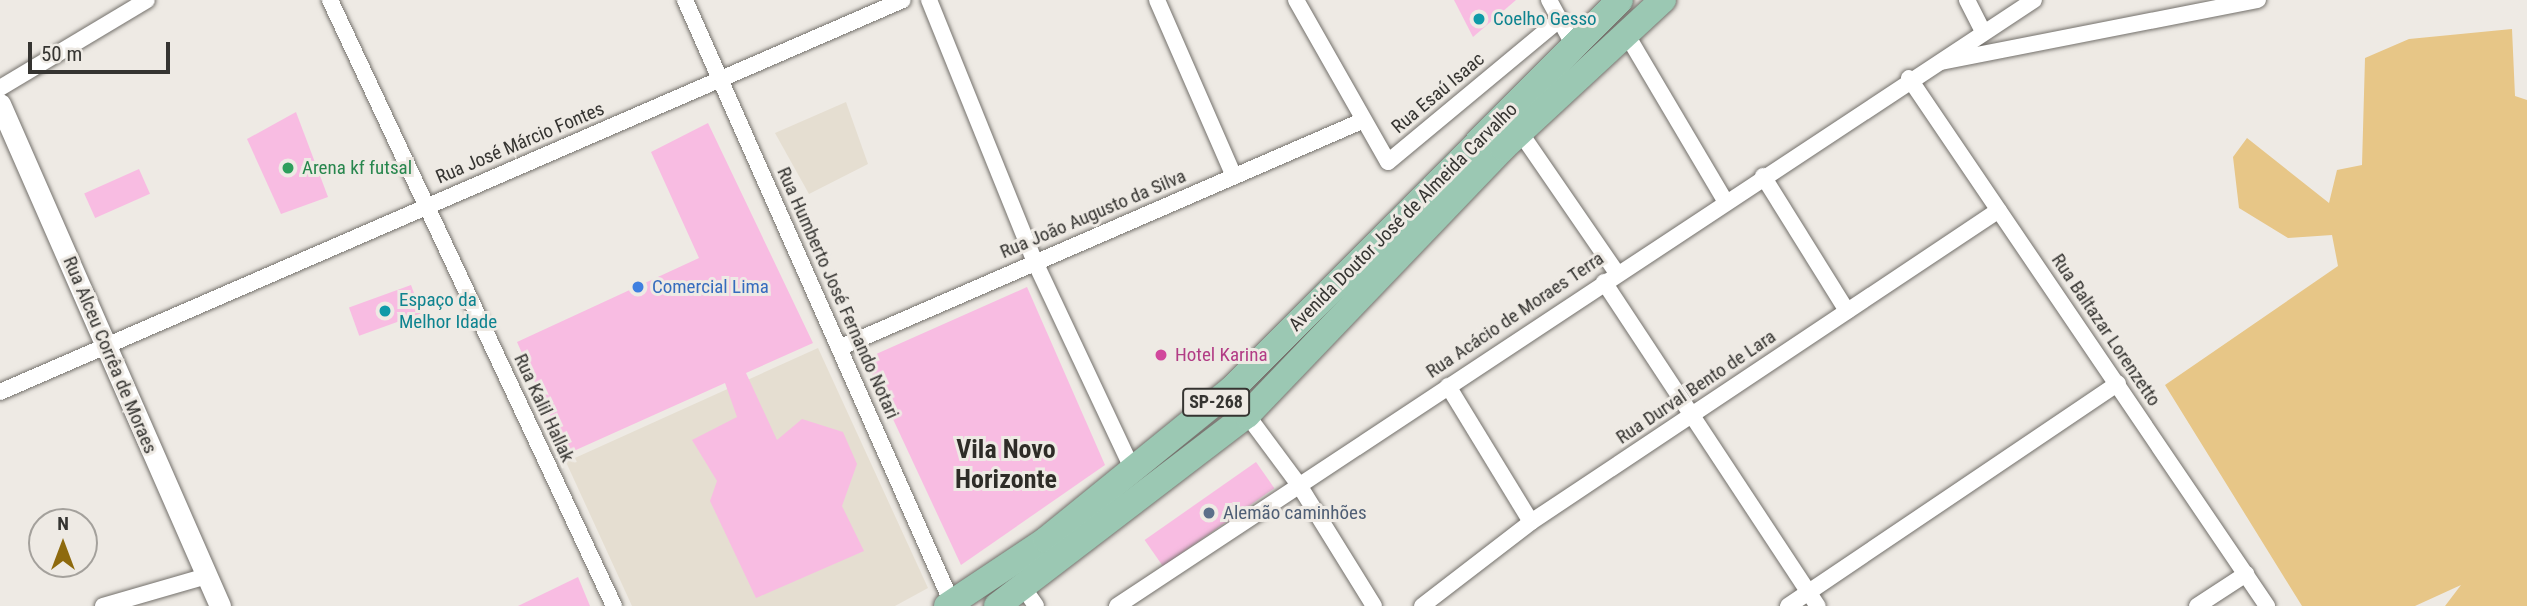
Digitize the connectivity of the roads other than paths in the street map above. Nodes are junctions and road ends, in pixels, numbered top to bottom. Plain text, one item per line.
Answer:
1 (147, 0) edge
2 (330, 0) edge
3 (685, 0) edge
4 (903, 0) edge
5 (929, 0) edge
6 (1157, 0) edge
7 (1296, 0) edge
8 (1549, 0) edge
9 (1620, 0) edge
10 (1663, 0) edge
11 (1966, 0) edge
12 (2034, 0) edge
13 (2258, 0) edge
14 (1560, 19) junction
15 (1982, 30) junction
16 (1626, 35) junction
17 (1574, 46) junction
18 (1938, 63) junction
19 (1909, 78) junction
20 (720, 79) junction
21 (0, 88) edge
22 (0, 104) edge
23 (1364, 120) junction
24 (1520, 132) junction
25 (1234, 176) junction
26 (1763, 176) junction
27 (1725, 201) junction
28 (426, 207) junction
29 (1999, 210) junction
30 (1035, 262) junction
31 (1610, 277) junction
32 (1847, 311) junction
33 (106, 346) junction
34 (839, 348) junction
35 (2118, 383) junction
36 (1448, 386) junction
37 (0, 392) edge
38 (1693, 414) junction
39 (1247, 415) junction
40 (1133, 470) junction
41 (1300, 485) junction
42 (1531, 522) junction
43 (2246, 574) junction
44 (207, 576) junction
45 (1809, 592) junction
46 (1030, 598) edge
47 (1135, 601) edge
48 (949, 605) edge
49 (103, 606) edge
50 (220, 606) edge
51 (614, 606) edge
52 (997, 606) edge
53 (1117, 606) edge
54 (1374, 606) edge
55 (1422, 606) edge
56 (1788, 606) edge
57 (1818, 606) edge
58 (2196, 606) edge
59 (2267, 606) edge

1 - 21 street
2 - 28 street, Rua Kalil Hallak
3 - 20 street, Rua Humberto José Fernando Notari
4 - 20 street, Rua José Márcio Fontes
5 - 30 street
6 - 25 street
7 - 23 street, Rua Esaú Isaac
8 - 14 street
9 - 17 main road, Avenida Doutor José de Almeida Carvalho / SP-268
10 - 16 main road, Avenida Doutor José de Almeida Carvalho / SP-268
11 - 15 street
12 - 15 street, Rua Acácio de Moraes Terra
13 - 18 street, Rua Acácio de Moraes Terra
14 - 17 street
14 - 23 street, Rua Esaú Isaac
15 - 18 street, Rua Acácio de Moraes Terra
16 - 24 main road, Avenida Doutor José de Almeida Carvalho / SP-268
16 - 27 street
17 - 40 main road, Avenida Doutor José de Almeida Carvalho / SP-268
18 - 19 street, Rua Acácio de Moraes Terra
19 - 26 street, Rua Acácio de Moraes Terra
19 - 29 street, Rua Baltazar Lorenzetto
20 - 28 street, Rua José Márcio Fontes
20 - 34 street, Rua Humberto José Fernando Notari
22 - 33 street, Rua Alceu Corrêa de Moraes
23 - 25 street, Rua João Augusto da Silva
24 - 31 street
24 - 39 main road, Avenida Doutor José de Almeida Carvalho / SP-268
25 - 30 street, Rua João Augusto da Silva
26 - 27 street, Rua Acácio de Moraes Terra
26 - 32 street
27 - 31 street, Rua Acácio de Moraes Terra
28 - 33 street, Rua José Márcio Fontes
28 - 51 street, Rua Kalil Hallak
29 - 32 street, Rua Durval Bento de Lara
29 - 35 street, Rua Baltazar Lorenzetto
30 - 34 street, Rua João Augusto da Silva
30 - 40 street
31 - 36 street, Rua Acácio de Moraes Terra
31 - 38 street
32 - 38 street, Rua Durval Bento de Lara
33 - 37 street, Rua José Márcio Fontes
33 - 44 street, Rua Alceu Corrêa de Moraes
34 - 48 street, Rua Humberto José Fernando Notari
35 - 43 street, Rua Baltazar Lorenzetto
35 - 45 street
36 - 41 street, Rua Acácio de Moraes Terra
36 - 42 street
38 - 42 street, Rua Durval Bento de Lara
38 - 45 street
39 - 41 street
39 - 46 main road, Avenida Doutor José de Almeida Carvalho / SP-268
40 - 48 main road, Avenida Doutor José de Almeida Carvalho / SP-268
41 - 47 street, Rua Acácio de Moraes Terra
41 - 54 street
42 - 55 street, Rua Durval Bento de Lara
43 - 58 street
43 - 59 street, Rua Baltazar Lorenzetto
44 - 49 street
44 - 50 street, Rua Alceu Corrêa de Moraes
45 - 56 street
45 - 57 street
46 - 52 main road, Avenida Doutor José de Almeida Carvalho / SP-268
47 - 53 street, Rua Acácio de Moraes Terra

